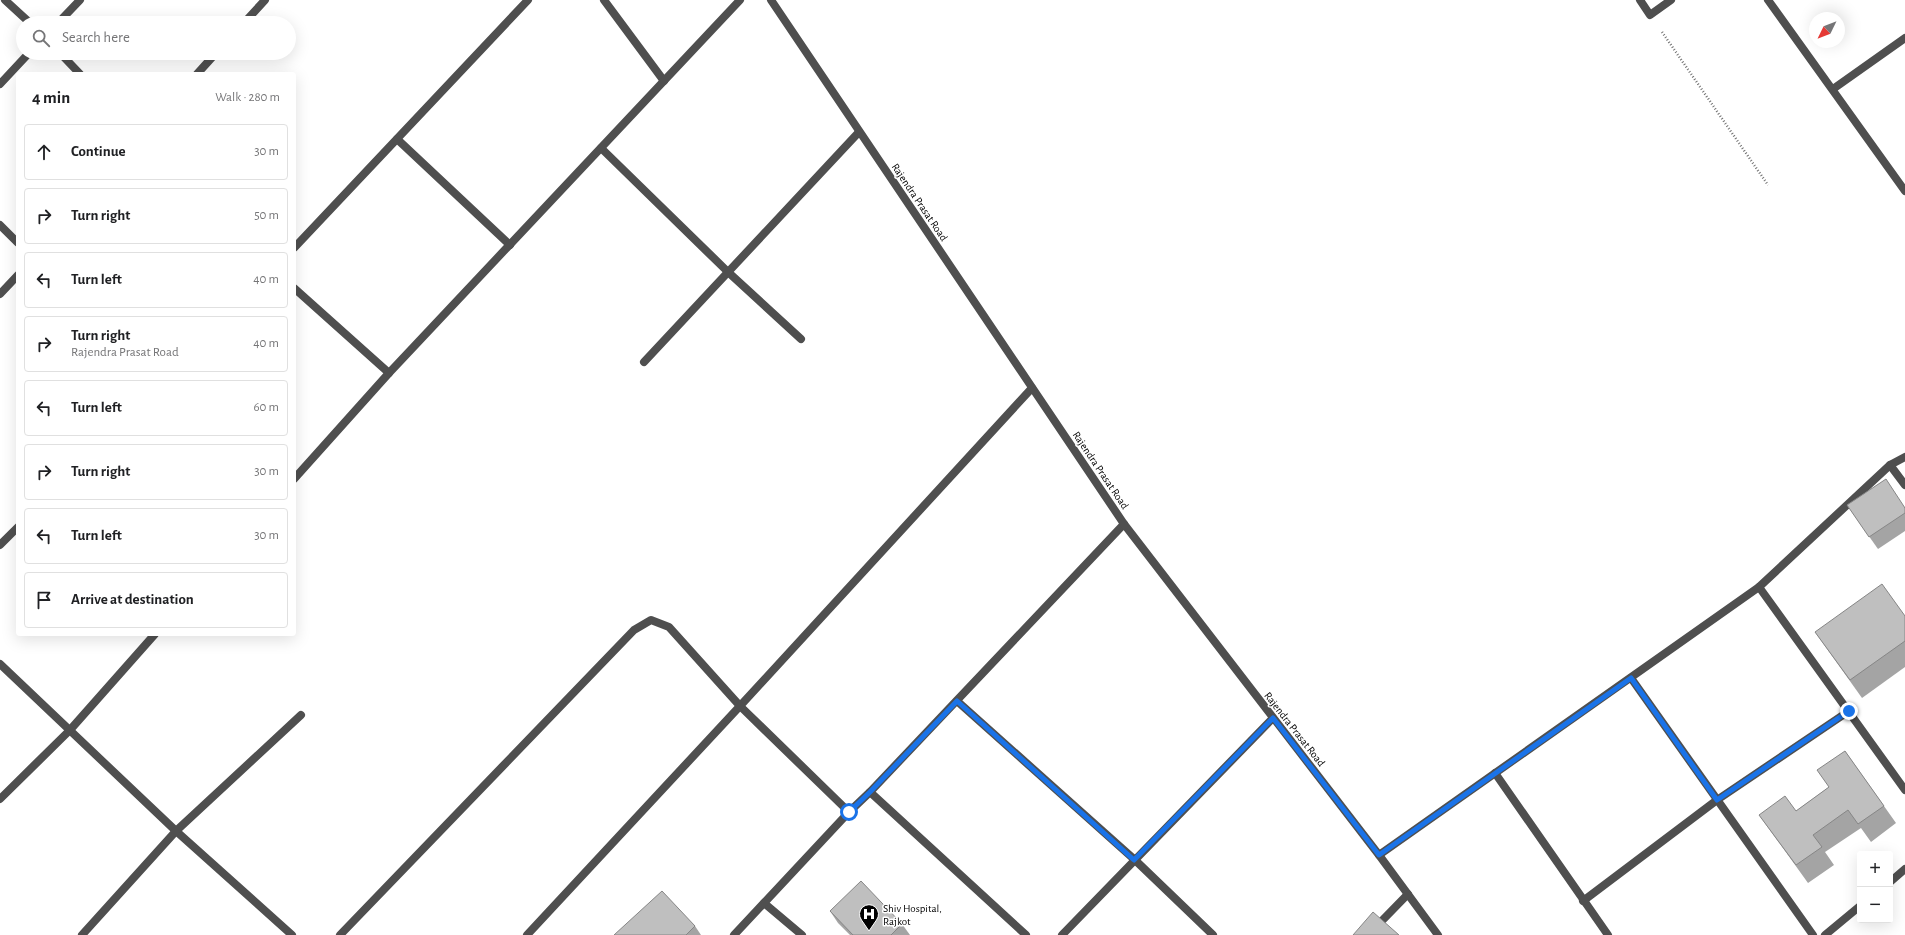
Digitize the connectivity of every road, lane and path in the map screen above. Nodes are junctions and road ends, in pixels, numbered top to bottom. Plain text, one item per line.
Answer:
1 (5, 0) edge
2 (80, 0) edge
3 (265, 0) edge
4 (528, 0) edge
5 (604, 0) edge
6 (740, 0) edge
7 (771, 0) edge
8 (1640, 0) edge
9 (1671, 0) edge
10 (1768, 0) edge
11 (1650, 15) junction
12 (22, 16) edge
13 (65, 16) edge
14 (250, 16) edge
15 (1905, 38) edge
16 (22, 60) edge
17 (67, 60) edge
18 (210, 60) edge
19 (78, 72) edge
20 (199, 72) edge
21 (664, 81) junction
22 (0, 84) edge
23 (1833, 89) junction
24 (859, 132) junction
25 (397, 139) junction
26 (601, 148) junction
27 (1768, 185) dead end
28 (1905, 191) edge
29 (0, 226) edge
30 (16, 241) edge
31 (510, 245) junction
32 (296, 246) edge
33 (728, 272) junction
34 (16, 277) edge
35 (296, 290) edge
36 (0, 294) edge
37 (801, 339) dead end
38 (644, 362) dead end
39 (390, 373) junction
40 (1032, 388) junction
41 (1905, 457) edge
42 (1890, 465) junction
43 (296, 477) edge
44 (1905, 484) edge
45 (1124, 524) junction
46 (16, 529) edge
47 (0, 546) edge
48 (1759, 587) junction
49 (153, 636) edge
50 (0, 664) edge
51 (1631, 678) junction
52 (957, 701) junction
53 (740, 706) junction
54 (1849, 711) junction
55 (301, 715) dead end
56 (1273, 718) junction
57 (70, 730) junction
58 (1495, 773) junction
59 (1905, 790) edge
60 (870, 792) junction
61 (0, 799) edge
62 (1717, 800) junction
63 (849, 812) junction
64 (176, 831) junction
65 (1379, 855) junction
66 (1134, 860) junction
67 (1905, 869) edge
68 (1893, 879) edge
69 (1408, 894) junction
70 (1583, 901) junction
71 (764, 903) junction
72 (1857, 908) edge
73 (82, 935) edge
74 (292, 935) edge
75 (340, 935) edge
76 (527, 935) edge
77 (734, 935) edge
78 (802, 935) edge
79 (1026, 935) edge
80 (1062, 935) edge
81 (1213, 935) edge
82 (1368, 935) edge
83 (1438, 935) edge
84 (1608, 935) edge
85 (1813, 935) edge
86 (1825, 935) edge

1 - 12 street
2 - 13 street
3 - 14 street
4 - 25 street
5 - 21 street
6 - 21 street
7 - 24 street, Rajendra Prasat Road
8 - 11 street
9 - 11 street
10 - 23 street
11 - 27 path
15 - 23 street
16 - 22 street
17 - 19 street
18 - 20 street
21 - 26 street
23 - 28 street
24 - 33 street
24 - 40 street, Rajendra Prasat Road
25 - 31 street
25 - 32 street
26 - 31 street
26 - 33 street
29 - 30 street
31 - 39 street
33 - 37 street
33 - 38 street
34 - 36 street
35 - 39 street
39 - 43 street
40 - 45 street, Rajendra Prasat Road
40 - 53 street
41 - 42 street
42 - 44 street
42 - 48 street
45 - 52 street
45 - 56 street, Rajendra Prasat Road
46 - 47 street
48 - 51 street
48 - 54 street
49 - 57 street
50 - 57 street
51 - 58 street
51 - 62 street
52 - 60 street
52 - 66 street
53 - 63 street
53 - 75 street
53 - 76 street
54 - 59 street
54 - 62 street
55 - 64 street
56 - 65 street, Rajendra Prasat Road
56 - 66 street
57 - 61 street
57 - 64 street
58 - 65 street
58 - 70 street
60 - 63 street
60 - 79 street
62 - 70 street
62 - 85 street
63 - 71 street
64 - 73 street
64 - 74 street
65 - 69 street, Rajendra Prasat Road
66 - 80 street
66 - 81 street
67 - 68 street
69 - 82 street
69 - 83 street, Rajendra Prasat Road
70 - 84 street
71 - 77 street
71 - 78 street
72 - 86 street

